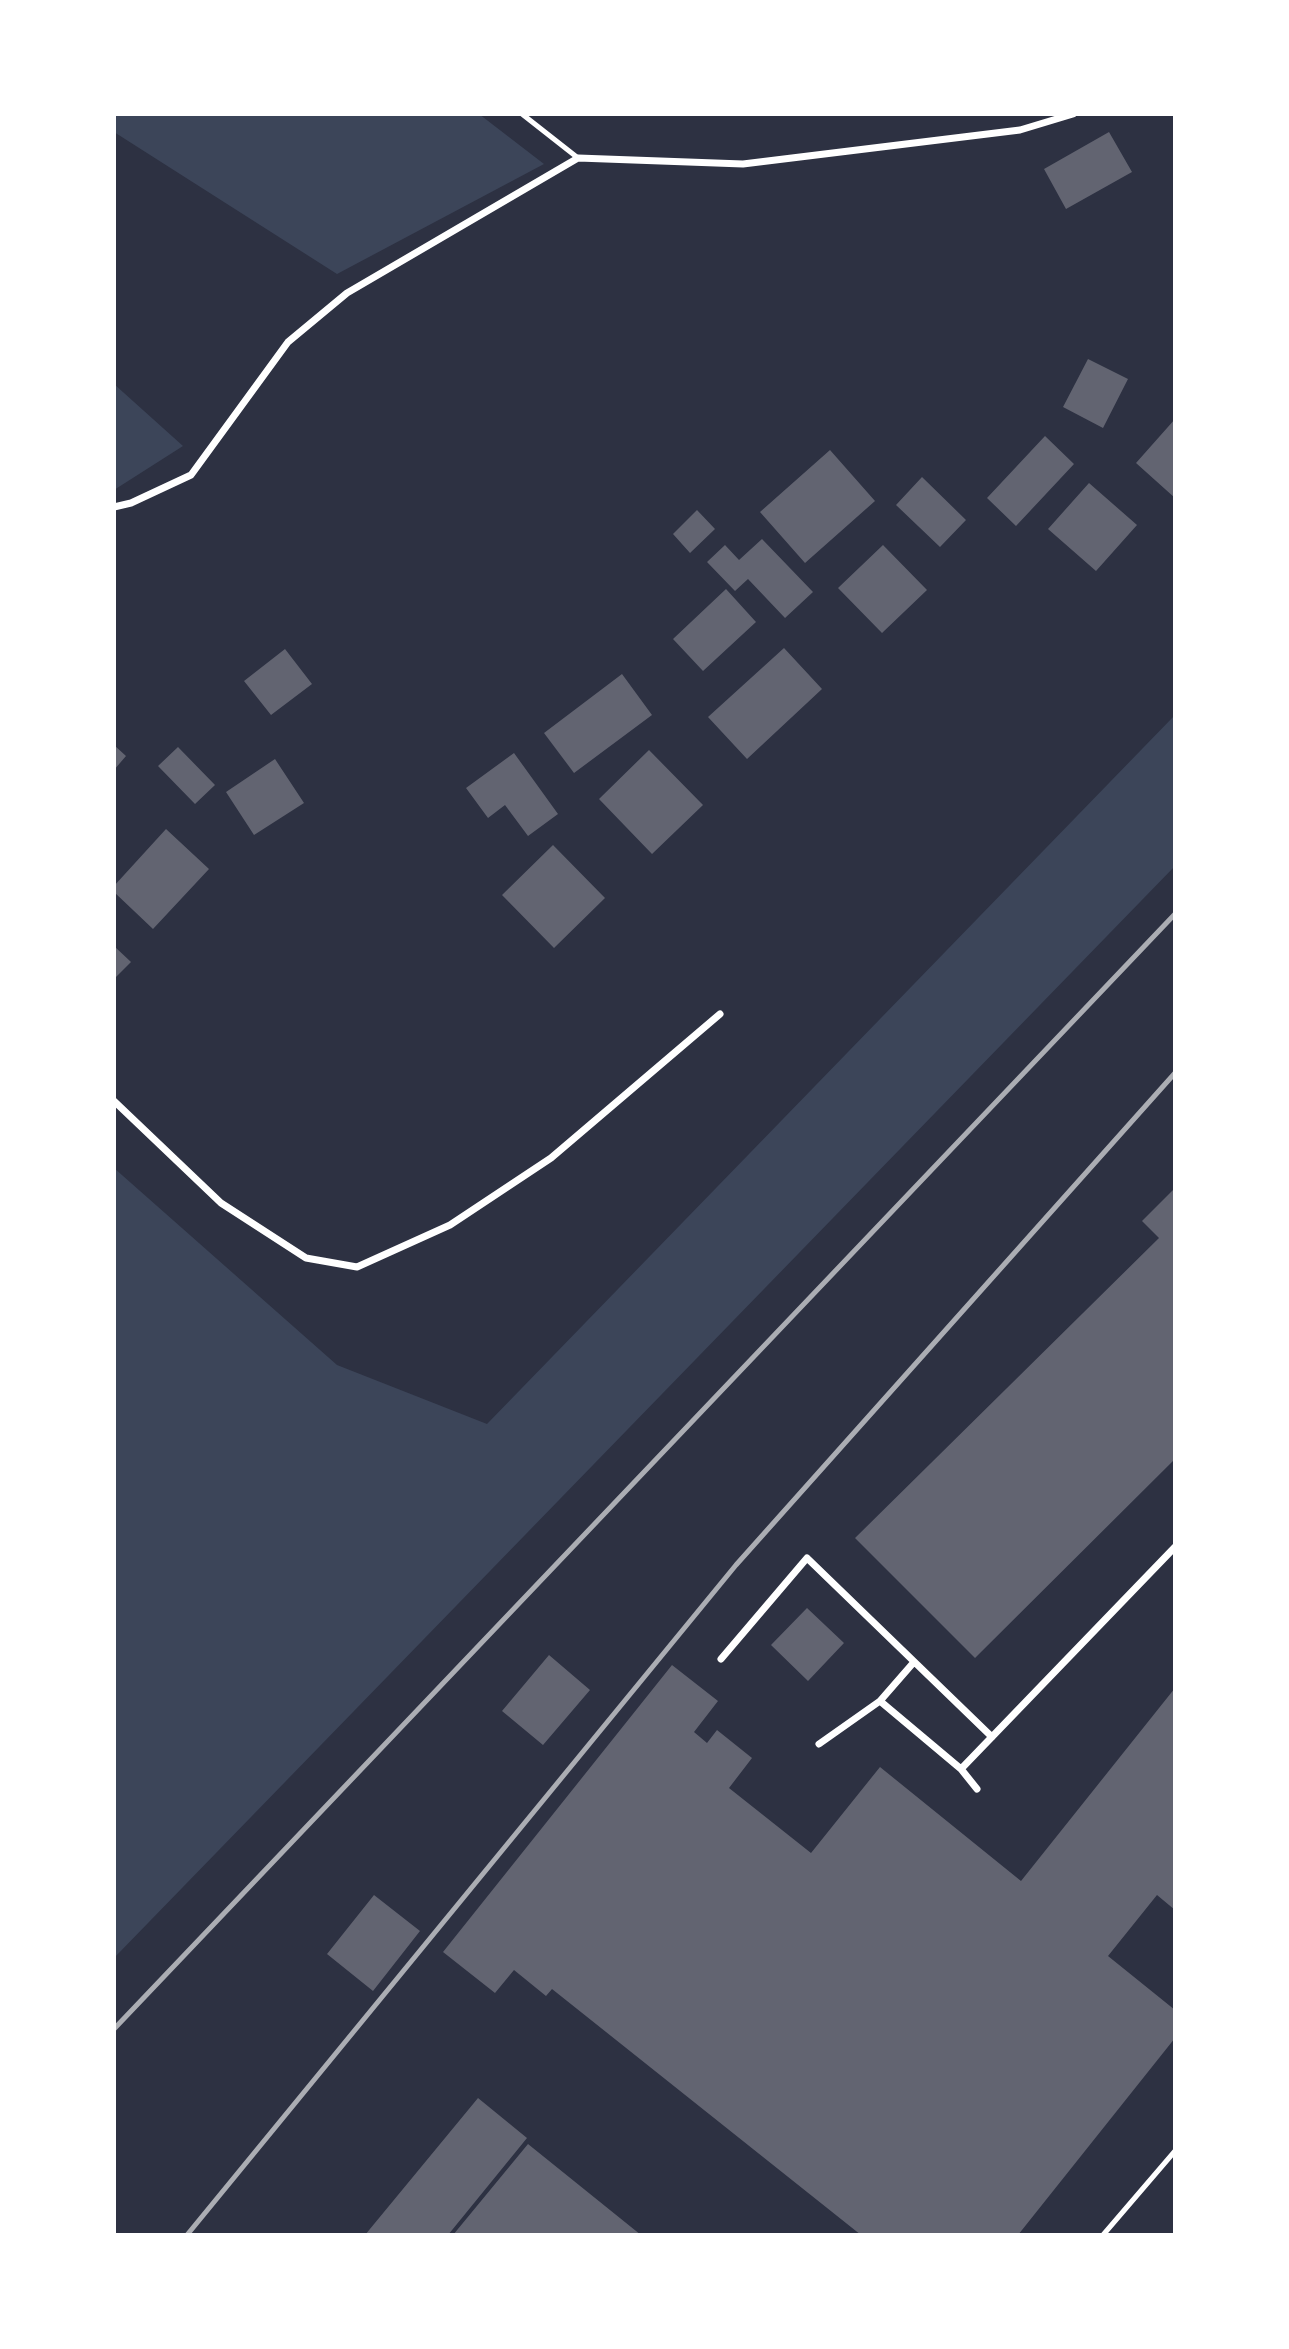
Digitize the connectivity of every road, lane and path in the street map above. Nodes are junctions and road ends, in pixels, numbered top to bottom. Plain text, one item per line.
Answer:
1 (522, 114) edge
2 (1073, 114) edge
3 (578, 158) junction
4 (114, 507) edge
5 (720, 1014) dead end
6 (114, 1101) edge
7 (1175, 1547) edge
8 (722, 1659) dead end
9 (914, 1662) junction
10 (880, 1701) junction
11 (992, 1737) junction
12 (819, 1744) dead end
13 (961, 1769) junction
14 (977, 1789) dead end
15 (1175, 2151) edge
16 (1104, 2235) edge

1 - 3 lane
2 - 3 street
3 - 4 street
5 - 6 street
7 - 11 street
8 - 9 street
9 - 10 street
9 - 11 street
10 - 12 street
10 - 13 street
11 - 13 street
13 - 14 street
15 - 16 lane

